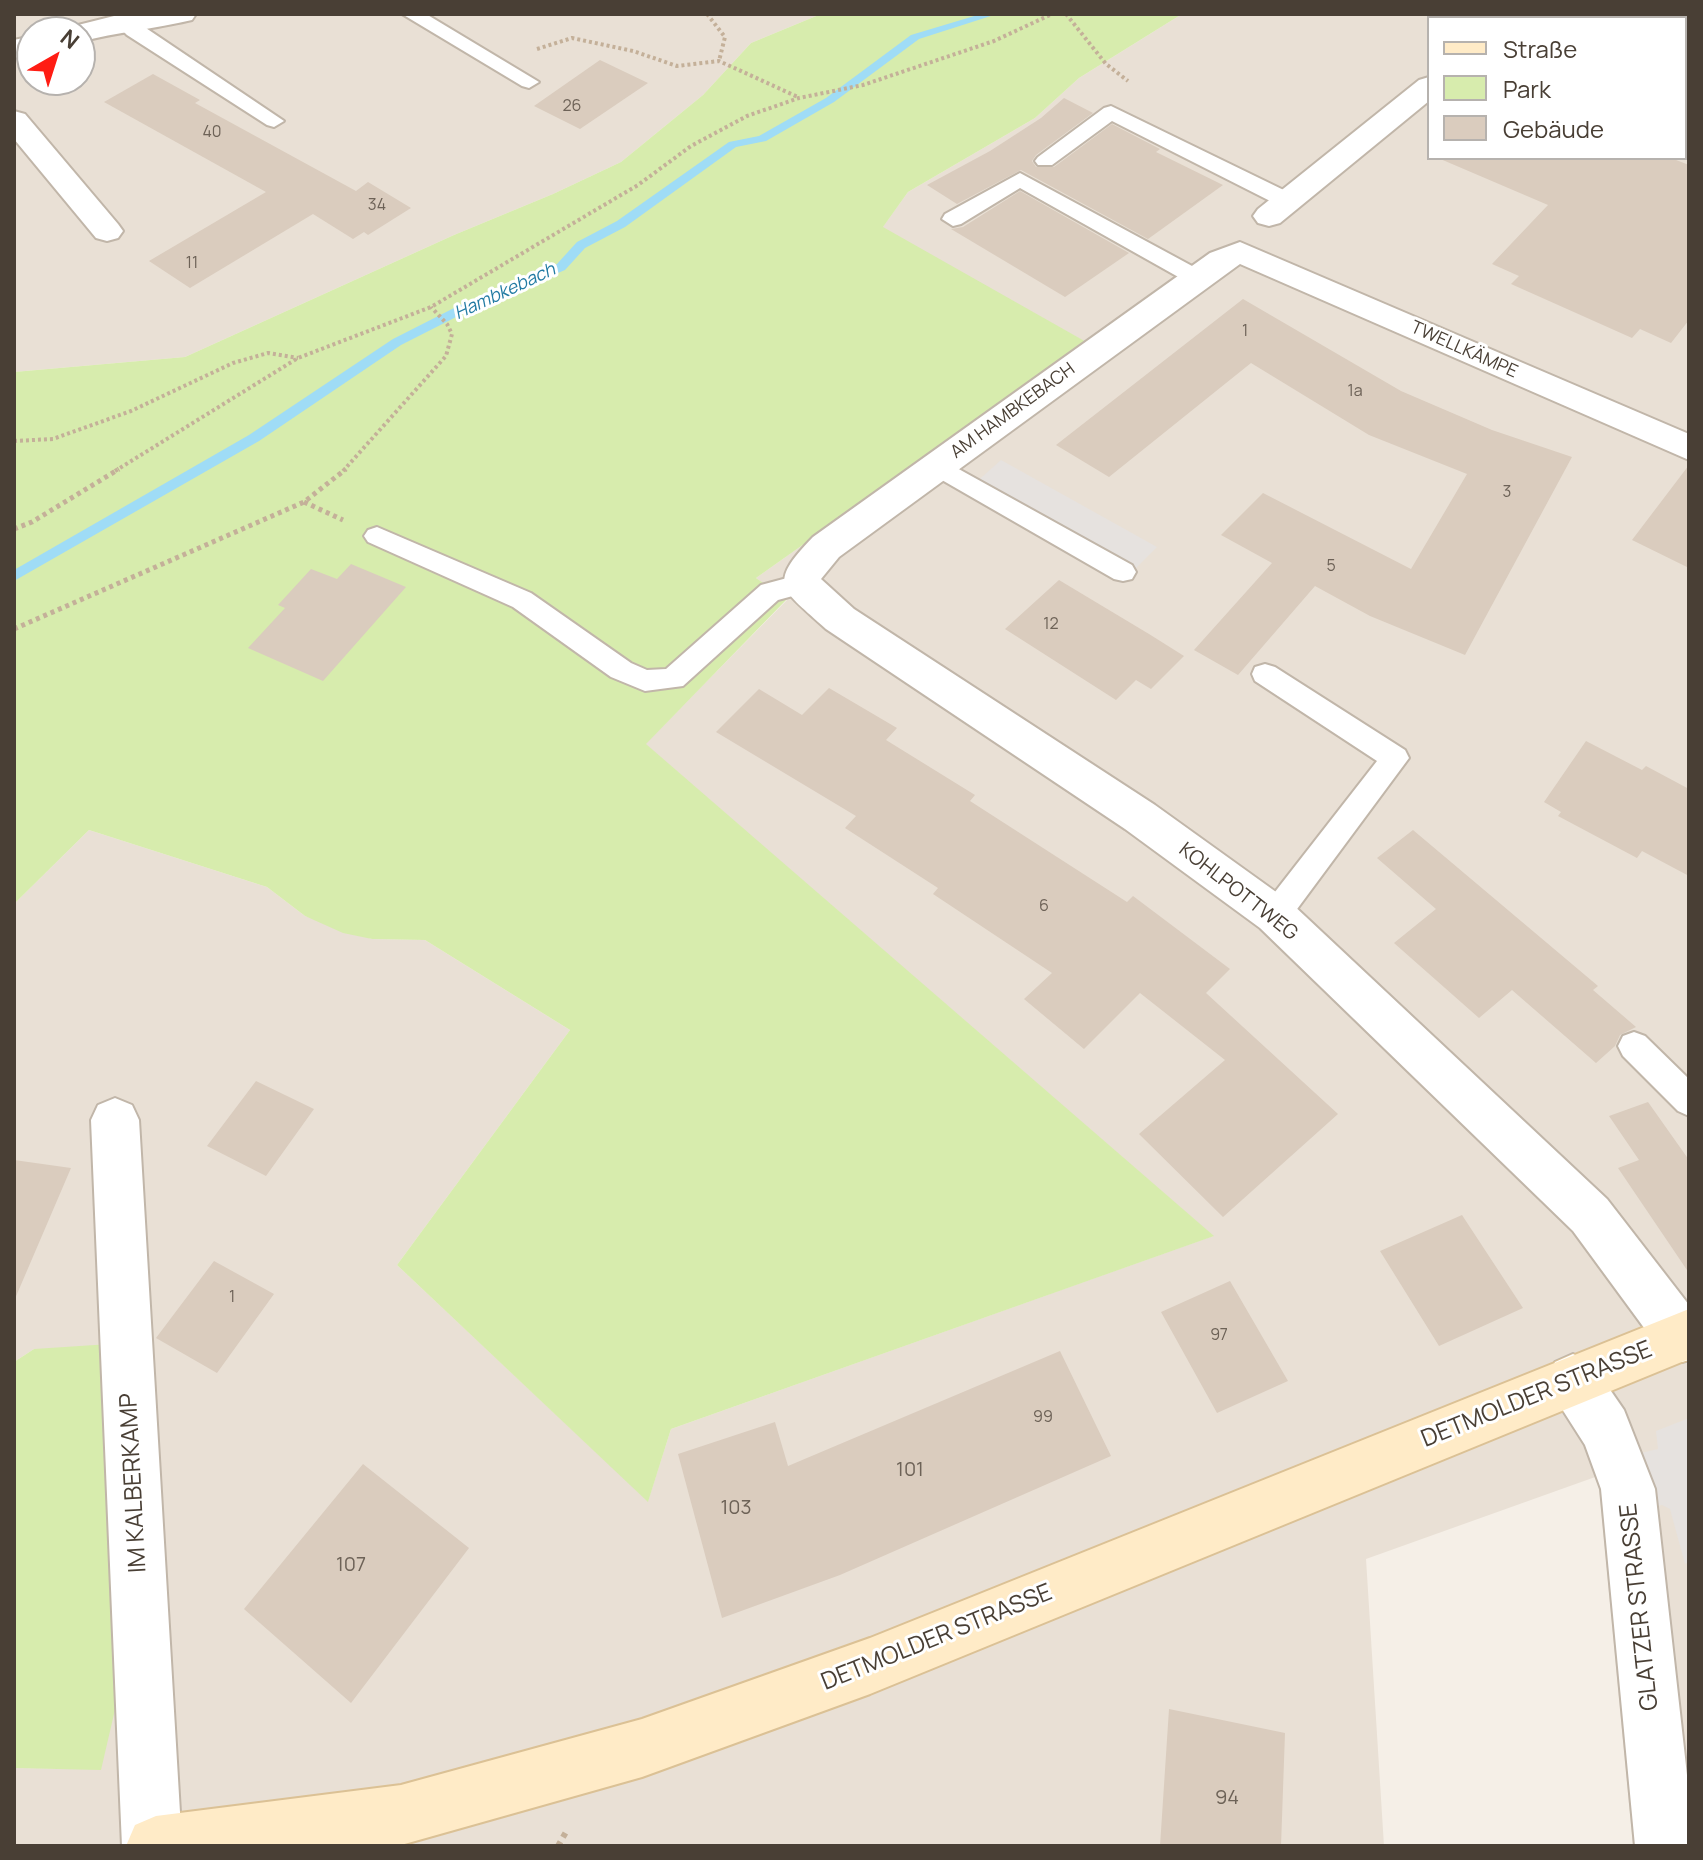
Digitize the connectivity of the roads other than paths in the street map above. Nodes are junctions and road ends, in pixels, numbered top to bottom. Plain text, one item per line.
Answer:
1 (182, 14) edge
2 (412, 14) edge
3 (124, 22) junction
4 (96, 29) edge
5 (529, 82) dead end
6 (1427, 88) edge
7 (14, 120) edge
8 (274, 121) dead end
9 (1045, 161) dead end
10 (1279, 208) joint
11 (953, 219) dead end
12 (107, 231) dead end
13 (1240, 252) joint
14 (1197, 278) junction
15 (1689, 448) edge
16 (937, 466) junction
17 (377, 536) dead end
18 (1123, 572) dead end
19 (802, 584) junction
20 (1265, 674) dead end
21 (1275, 915) junction
22 (1634, 1046) dead end
23 (1689, 1101) edge
24 (115, 1120) dead end
25 (1685, 1335) edge
26 (1573, 1380) junction
27 (154, 1846) edge
28 (1665, 1846) edge

1 - 3 street
2 - 5 lane
3 - 4 street
3 - 8 lane
6 - 10 street
7 - 12 street
9 - 10 lane
11 - 14 lane
13 - 14 street, AM HAMBKEBACH
13 - 15 street, TWELLKÄMPE
14 - 16 street, AM HAMBKEBACH
16 - 18 lane
16 - 19 street, AM HAMBKEBACH
17 - 19 lane
19 - 21 street, KOHLPOTTWEG
20 - 21 lane
21 - 25 street, KOHLPOTTWEG
22 - 23 lane
24 - 27 street, IM KALBERKAMP
25 - 26 main road, DETMOLDER STRASSE
26 - 27 main road, DETMOLDER STRASSE
26 - 28 street, GLATZER STRASSE

